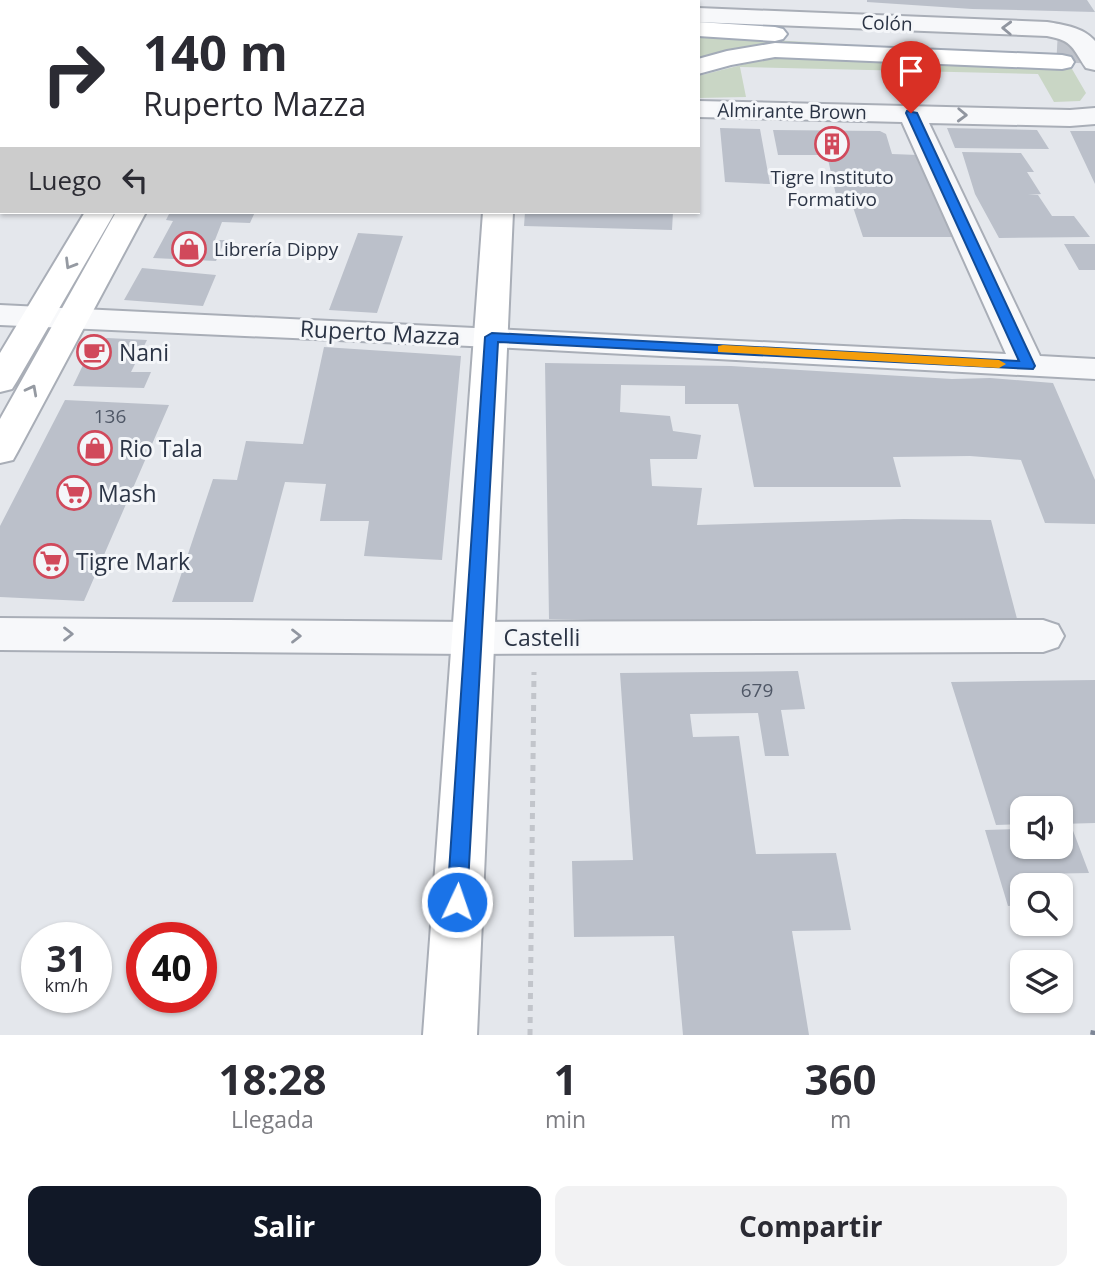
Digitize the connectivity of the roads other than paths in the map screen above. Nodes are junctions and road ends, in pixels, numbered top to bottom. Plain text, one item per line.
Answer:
1 (837, 10) edge
2 (700, 15) edge
3 (700, 29) edge
4 (1064, 49) junction
5 (1095, 63) tunnel mouth
6 (700, 66) edge
7 (700, 110) edge
8 (911, 113) junction
9 (1095, 116) edge
10 (99, 214) edge
11 (130, 214) edge
12 (498, 214) edge
13 (0, 315) edge
14 (38, 316) junction
15 (72, 318) junction
16 (492, 337) junction
17 (1028, 366) junction
18 (1095, 369) edge
19 (0, 381) edge
20 (0, 450) edge
21 (0, 634) edge
22 (1043, 636) dead end
23 (472, 638) junction
24 (450, 1035) edge

1 - 2 street, Colón
4 -> 1 street, Colón
3 - 4 main road
4 - 5 street
4 - 6 main road
7 - 8 street, Almirante Brown
8 -> 9 street, Almirante Brown
8 - 17 street
10 -> 14 main road
11 - 15 main road
12 - 16 main road
13 - 14 street, Ruperto Mazza
14 - 15 street, Ruperto Mazza
14 - 19 main road
15 - 16 street, Ruperto Mazza
20 -> 15 main road
16 - 17 street, Ruperto Mazza
16 - 23 main road
17 - 18 street, Ruperto Mazza
21 -> 23 street, Castelli
22 - 23 street, Castelli
23 - 24 main road

